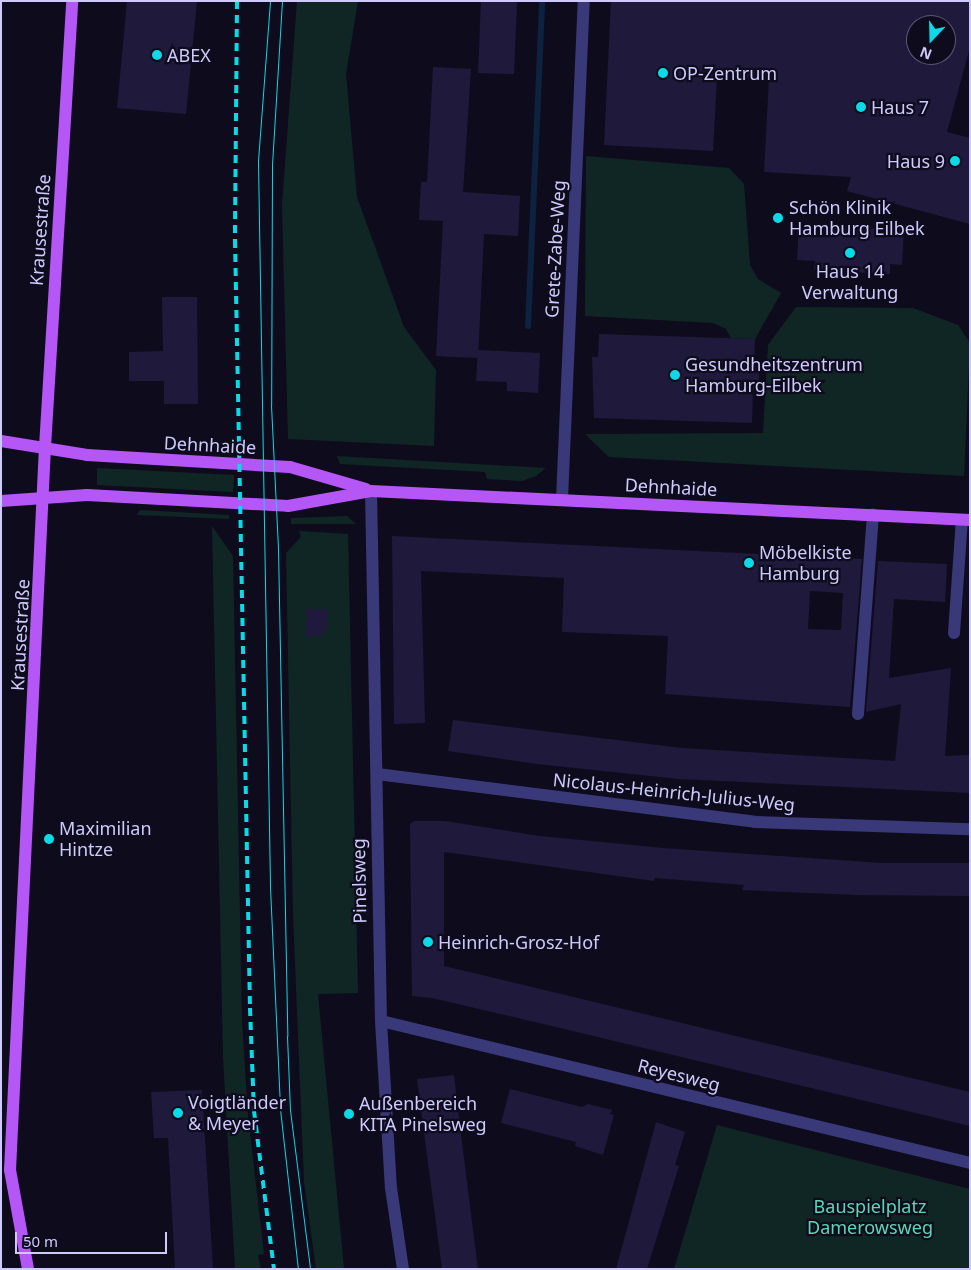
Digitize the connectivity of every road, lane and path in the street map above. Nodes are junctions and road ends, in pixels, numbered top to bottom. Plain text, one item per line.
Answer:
1 (72, 1) edge
2 (584, 1) edge
3 (1, 441) edge
4 (44, 447) junction
5 (371, 491) junction
6 (43, 497) junction
7 (562, 499) junction
8 (1, 501) edge
9 (874, 515) junction
10 (966, 520) edge
11 (954, 633) dead end
12 (858, 714) dead end
13 (376, 774) junction
14 (970, 829) edge
15 (381, 1021) junction
16 (970, 1163) edge
17 (28, 1269) edge
18 (403, 1269) edge

1 - 4 main road, Krausestraße
2 - 7 street, Grete-Zabe-Weg
3 - 4 main road, Dehnhaide
4 - 5 main road, Dehnhaide
4 - 6 main road, Krausestraße
5 - 6 main road, Dehnhaide
5 - 7 main road, Dehnhaide
5 - 13 street, Pinelsweg
6 - 8 main road, Dehnhaide
6 - 17 main road, Krausestraße
7 - 9 main road, Dehnhaide
9 - 10 main road, Dehnhaide
9 - 12 street
10 - 11 street
13 - 14 street, Nicolaus-Heinrich-Julius-Weg
13 - 15 street, Pinelsweg
15 - 16 street, Reyesweg
15 - 18 street, Pinelsweg

